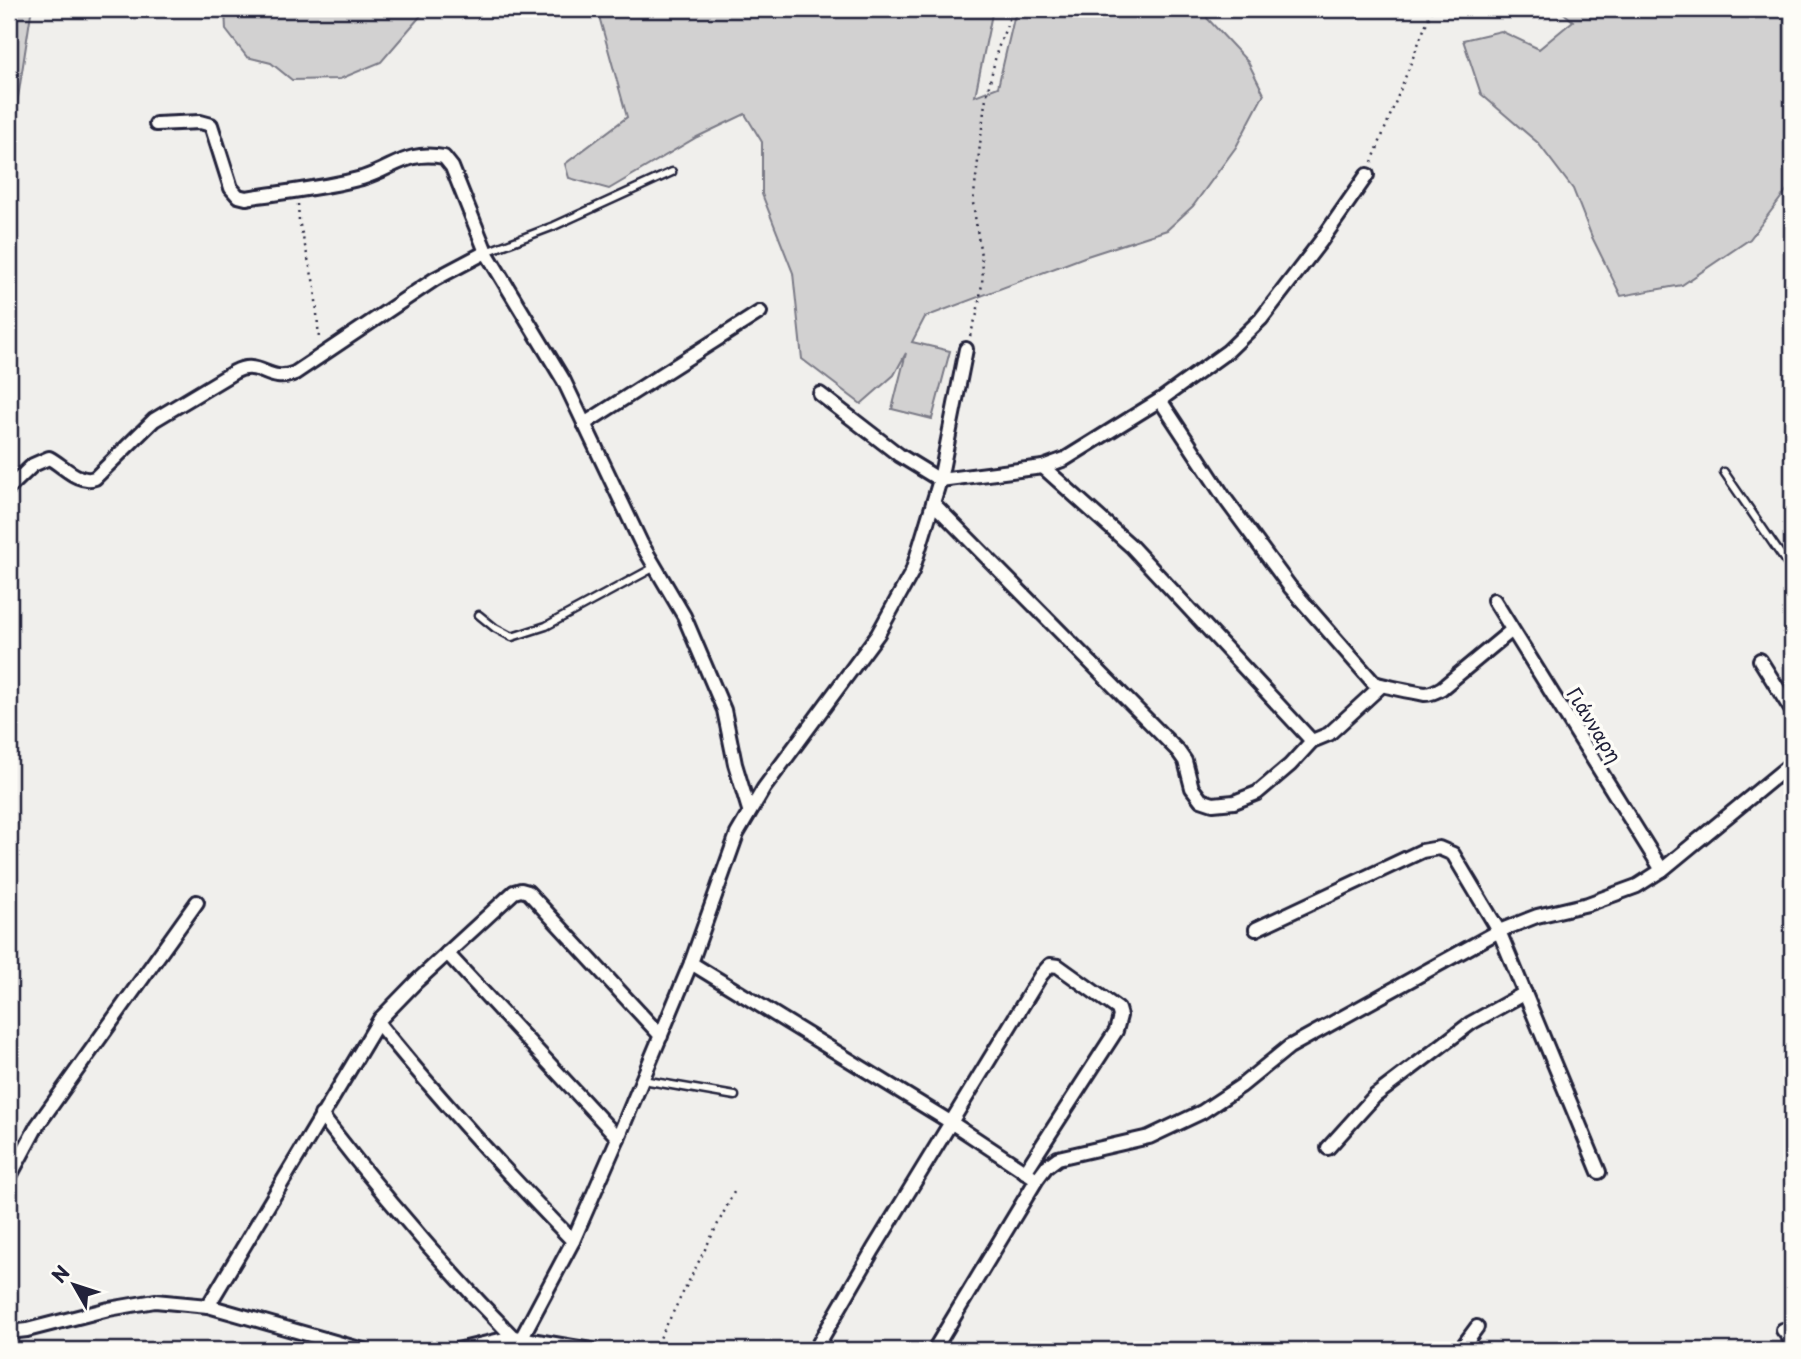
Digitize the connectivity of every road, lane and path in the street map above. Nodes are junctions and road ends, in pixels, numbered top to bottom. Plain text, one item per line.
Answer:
1 (1013, 9) edge
2 (1432, 9) edge
3 (156, 124) dead end
4 (672, 172) dead end
5 (1367, 175) joint
6 (300, 190) junction
7 (486, 252) junction
8 (760, 312) dead end
9 (966, 349) joint
10 (320, 356) junction
11 (820, 394) dead end
12 (1160, 400) junction
13 (584, 424) junction
14 (1043, 467) junction
15 (1724, 472) dead end
16 (940, 480) junction
17 (9, 488) edge
18 (933, 503) junction
19 (655, 567) junction
20 (1792, 571) edge
21 (1494, 600) dead end
22 (479, 615) dead end
23 (1512, 630) junction
24 (1760, 660) dead end
25 (1380, 687) junction
26 (1792, 711) edge
27 (1312, 741) junction
28 (1792, 763) edge
29 (749, 810) junction
30 (1662, 870) junction
31 (197, 902) dead end
32 (1256, 929) dead end
33 (1499, 931) junction
34 (447, 953) junction
35 (691, 963) junction
36 (1525, 993) junction
37 (378, 1023) junction
38 (661, 1036) junction
39 (643, 1080) junction
40 (735, 1097) dead end
41 (321, 1115) junction
42 (952, 1123) junction
43 (618, 1138) junction
44 (1328, 1148) dead end
45 (1025, 1172) junction
46 (1599, 1172) dead end
47 (9, 1178) edge
48 (1037, 1179) junction
49 (734, 1192) dead end
50 (573, 1241) junction
51 (208, 1306) junction
52 (1477, 1327) dead end
53 (1783, 1329) dead end
54 (9, 1332) edge
55 (518, 1337) junction
56 (1792, 1341) edge
57 (363, 1350) edge
58 (457, 1350) edge
59 (591, 1350) edge
60 (654, 1350) edge
61 (815, 1350) edge
62 (934, 1350) edge
63 (1460, 1350) edge

1 - 9 path
2 - 5 path
3 - 6 street
4 - 7 lane
5 - 12 street
6 - 7 street
6 - 10 path
7 - 10 street
7 - 13 street
8 - 13 street
9 - 16 street
10 - 17 street
11 - 16 street
12 - 14 street
12 - 25 street
13 - 19 street
14 - 16 street
14 - 27 street
15 - 20 lane
16 - 18 street
18 - 27 street
18 - 29 street
19 - 22 lane
19 - 29 street
21 - 23 street, Γιάνναρη
23 - 25 street
23 - 30 street, Γιάνναρη
24 - 26 street
25 - 27 street
28 - 30 street
29 - 35 street
30 - 33 street
31 - 47 street
32 - 33 street
33 - 36 street
33 - 48 street
34 - 37 street
34 - 38 street
34 - 43 street
35 - 38 street
35 - 42 street
36 - 44 street
36 - 46 street
37 - 41 street
37 - 50 street
38 - 39 street
39 - 40 lane
39 - 43 street
41 - 51 street
41 - 55 street
42 - 45 street
42 - 45 street
42 - 61 street
43 - 50 street
45 - 48 street
48 - 62 street
49 - 60 path
50 - 55 street
51 - 54 street
51 - 57 street
52 - 63 street
53 - 56 street
55 - 58 street
55 - 59 street

